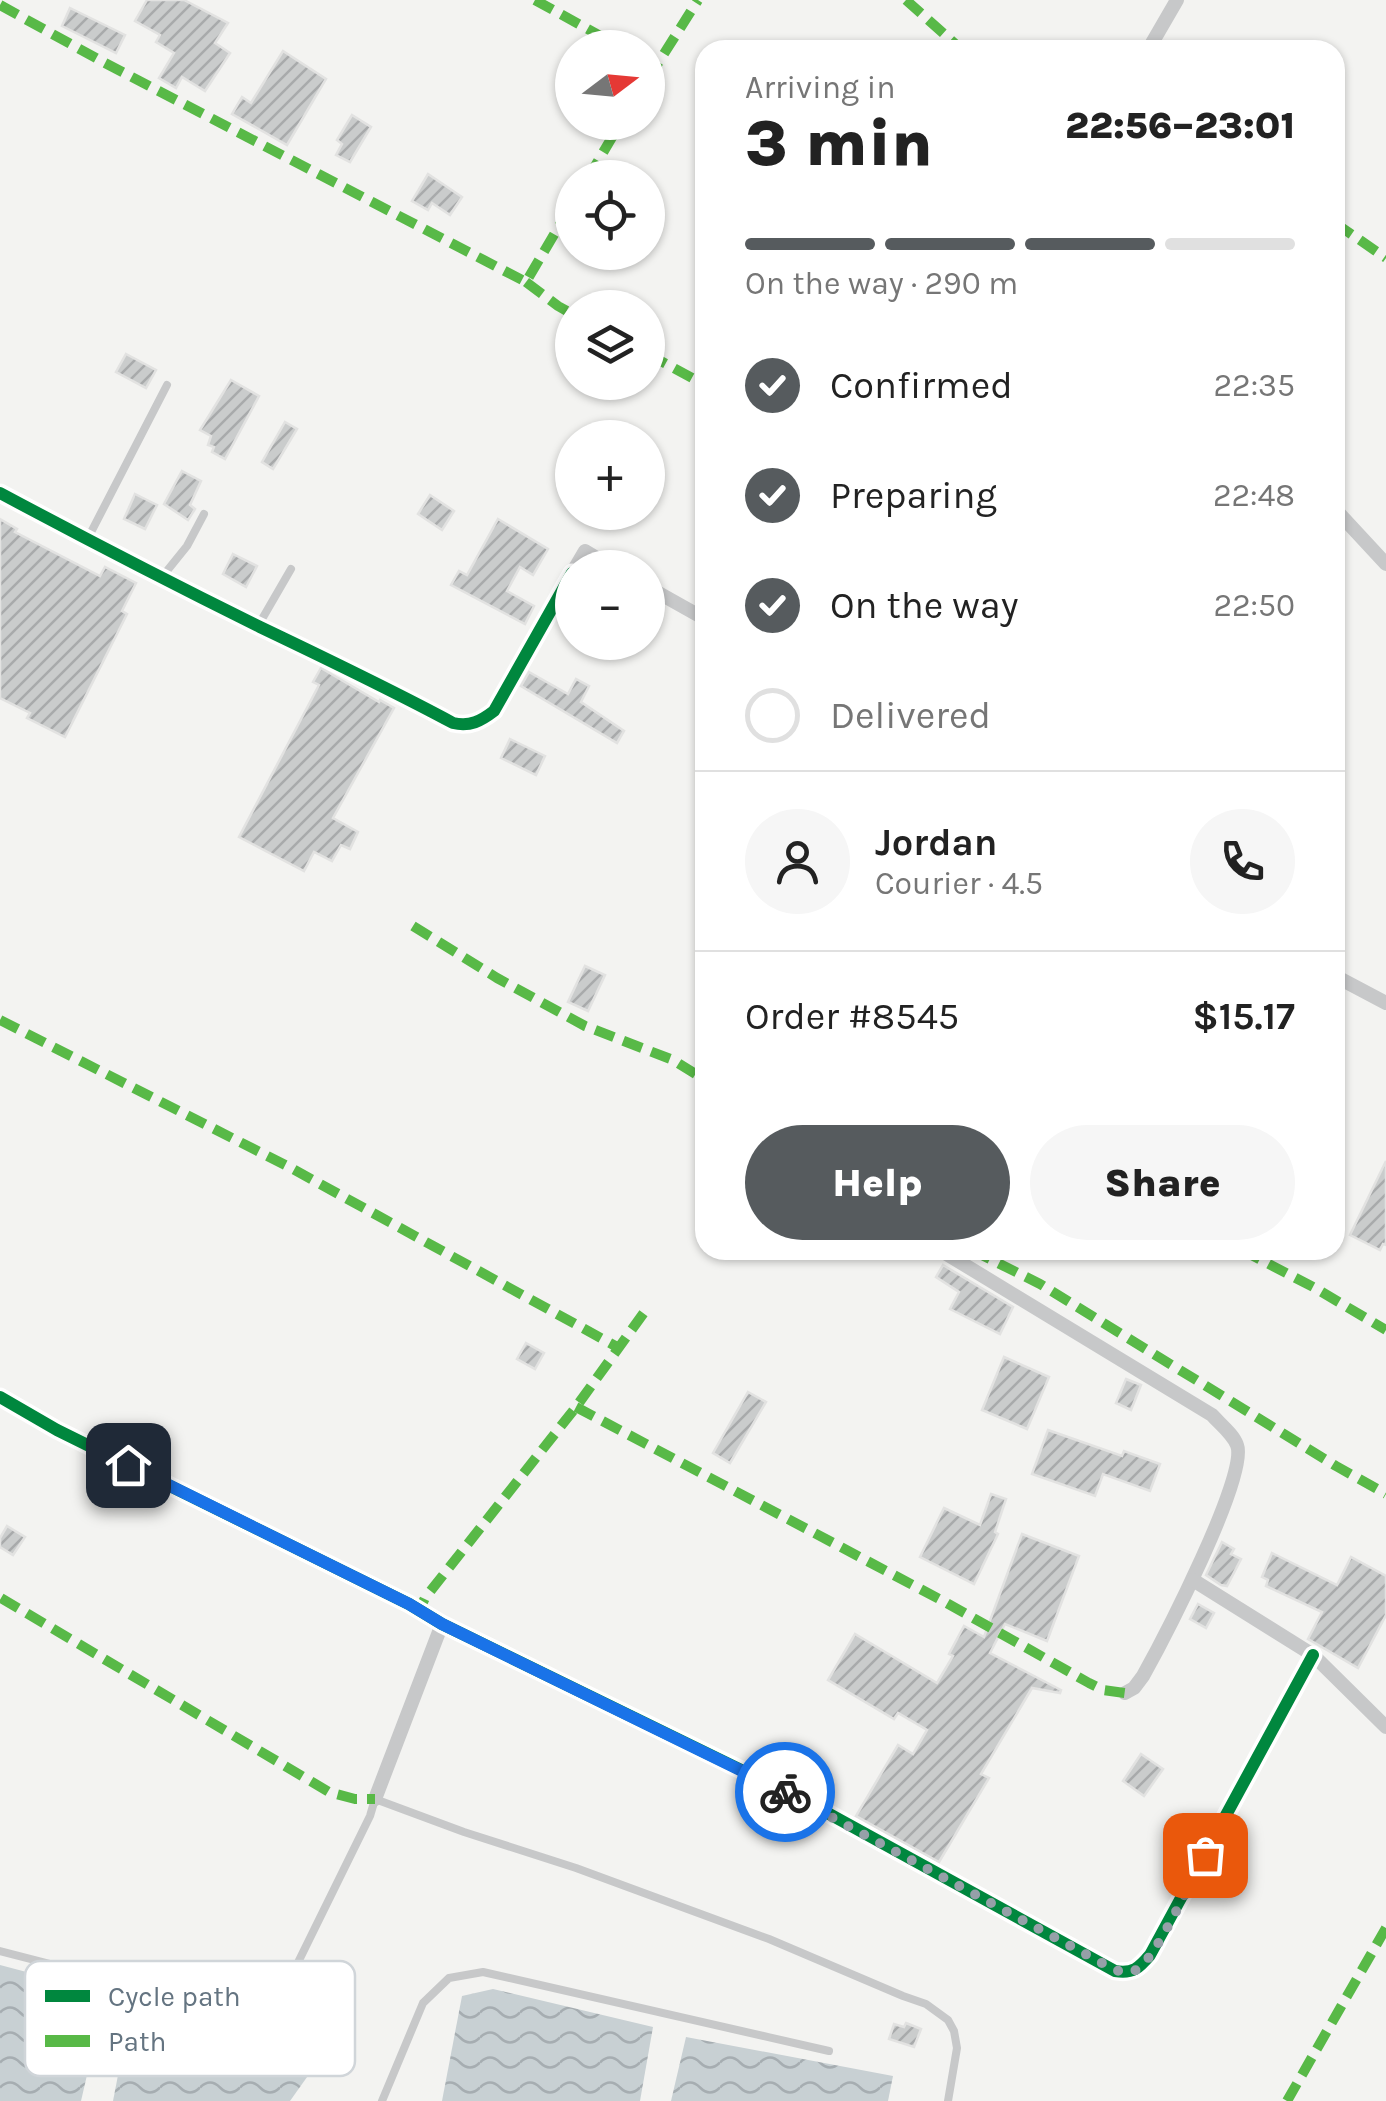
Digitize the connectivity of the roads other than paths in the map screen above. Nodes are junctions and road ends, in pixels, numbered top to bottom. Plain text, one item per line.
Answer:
1 (1177, 0) edge
2 (1154, 40) edge
3 (167, 385) dead end
4 (0, 493) edge
5 (204, 514) dead end
6 (1345, 520) edge
7 (87, 540) junction
8 (1386, 564) edge
9 (291, 569) dead end
10 (162, 577) junction
11 (665, 597) edge
12 (555, 603) edge
13 (695, 614) edge
14 (258, 626) junction
15 (1345, 981) edge
16 (1386, 1003) edge
17 (956, 1260) edge
18 (0, 1397) edge
19 (1193, 1580) junction
20 (442, 1624) junction
21 (1313, 1654) junction
22 (1126, 1693) dead end
23 (1386, 1727) edge
24 (375, 1799) junction
25 (0, 1951) edge
26 (39, 1961) edge
27 (299, 1961) edge
28 (829, 2051) dead end
29 (382, 2101) edge
30 (948, 2101) edge

1 - 2 street
3 - 7 lane
4 - 7 street
5 - 10 lane
6 - 8 street
7 - 10 street
9 - 14 lane
10 - 14 street
11 - 13 street
12 - 14 street
15 - 16 street
17 - 19 street
18 - 20 street
19 - 21 street
19 - 22 street
20 - 21 street
20 - 24 street
21 - 23 street
24 - 27 lane
24 - 30 lane
25 - 26 lane
28 - 29 lane

